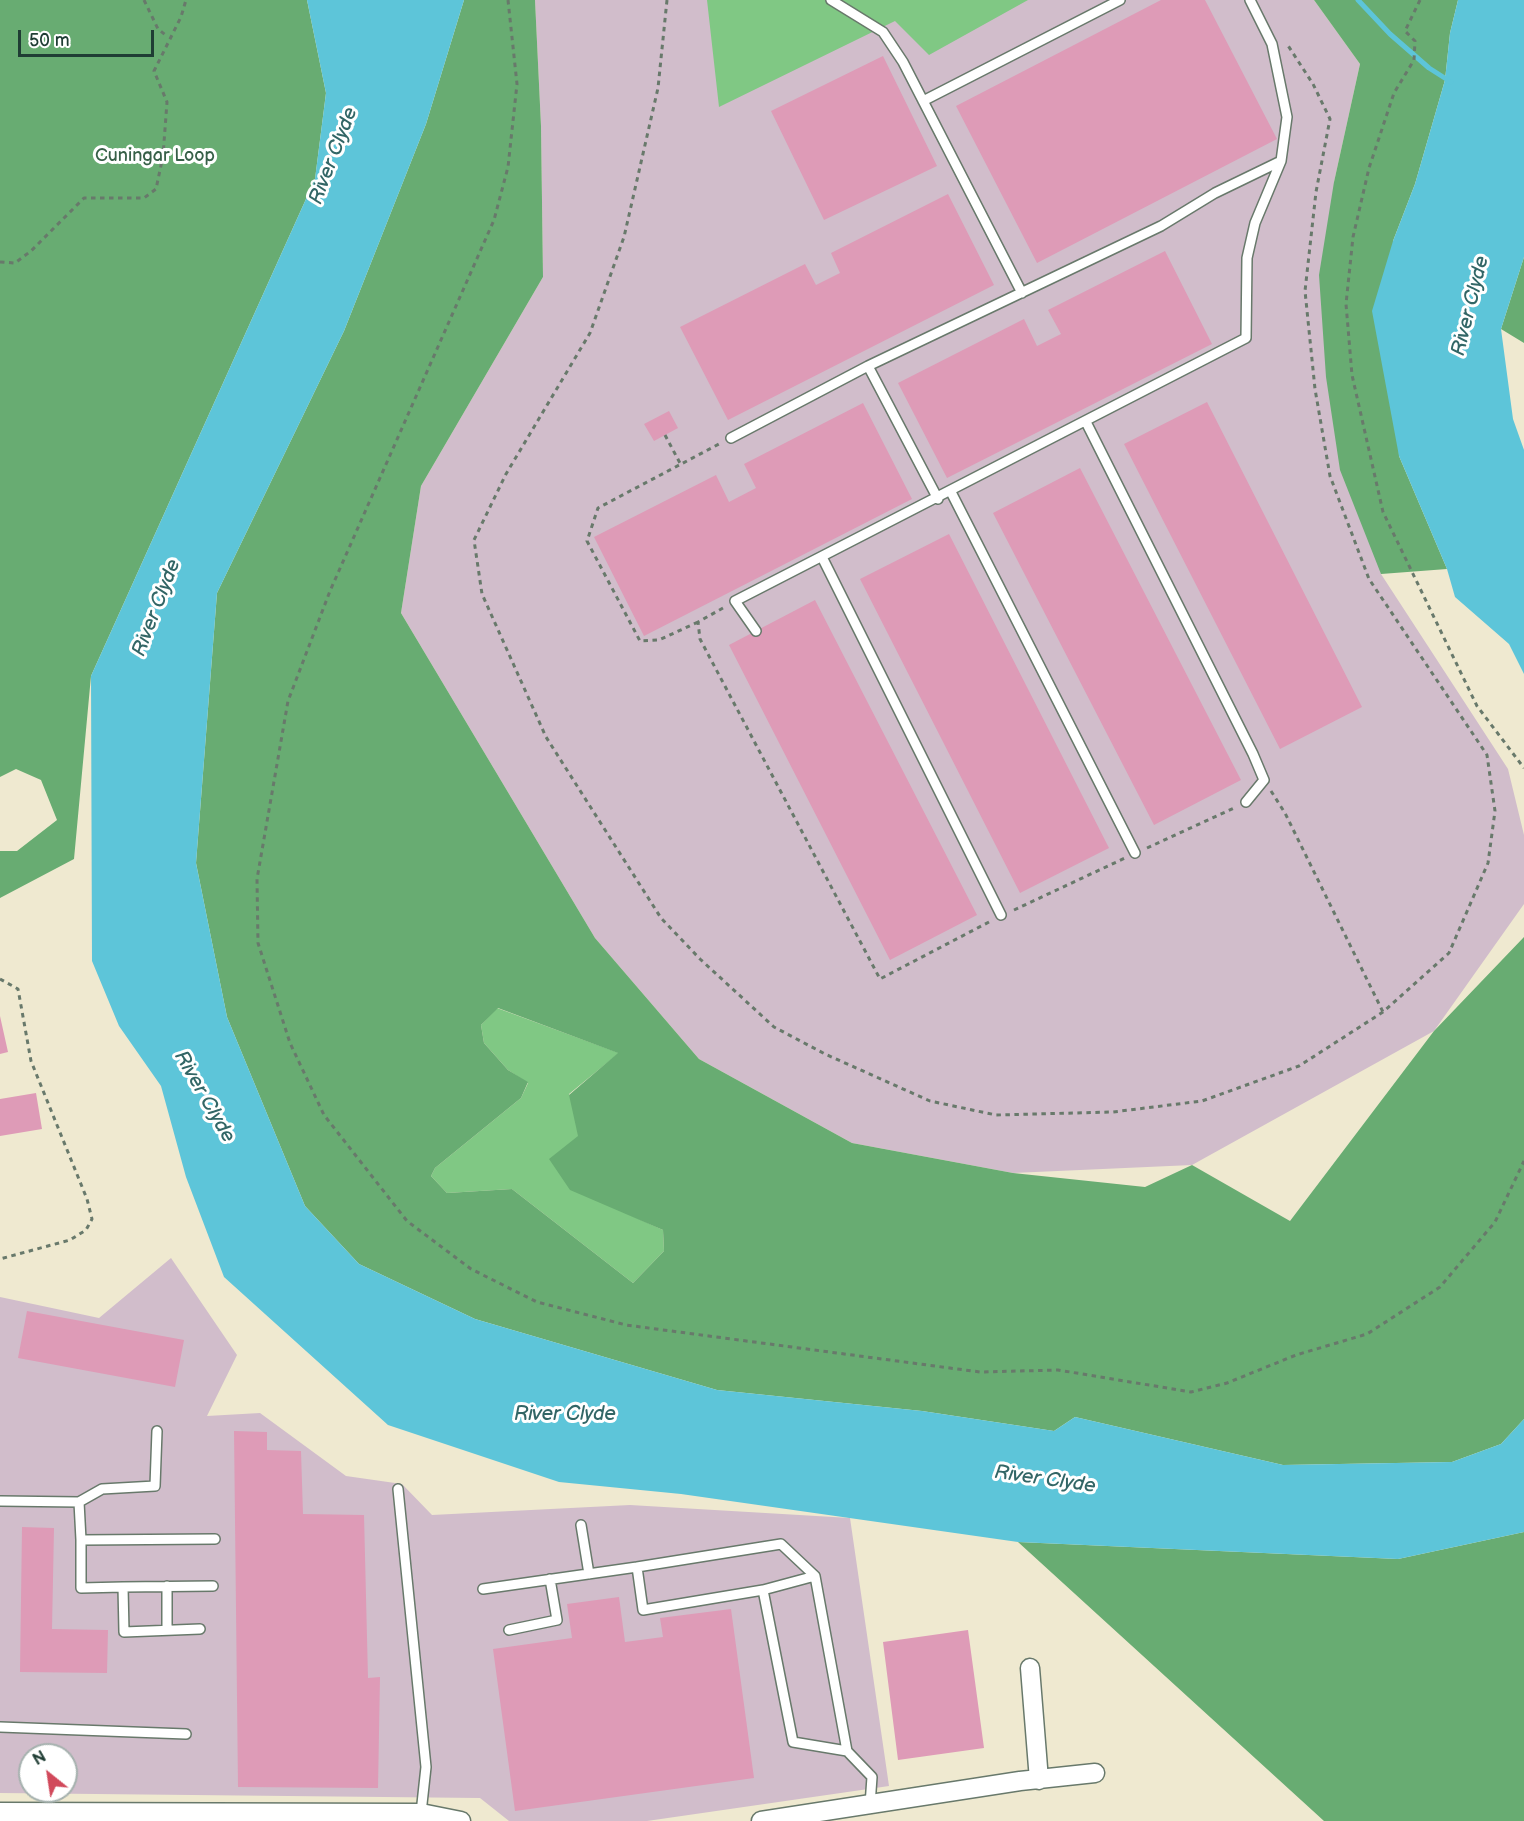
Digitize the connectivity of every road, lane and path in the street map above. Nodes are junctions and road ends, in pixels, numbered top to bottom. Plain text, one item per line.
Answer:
1 (144, 0) edge
2 (186, 0) edge
3 (508, 0) edge
4 (667, 0) edge
5 (831, 0) edge
6 (1120, 0) edge
7 (1250, 0) edge
8 (1420, 0) edge
9 (168, 37) junction
10 (1272, 44) junction
11 (923, 100) junction
12 (1281, 161) junction
13 (0, 262) edge
14 (1022, 292) junction
15 (868, 366) junction
16 (1086, 422) junction
17 (665, 435) dead end
18 (731, 438) joint
19 (681, 465) junction
20 (951, 492) junction
21 (938, 499) junction
22 (823, 559) junction
23 (735, 602) junction
24 (698, 622) junction
25 (756, 631) dead end
26 (1524, 768) edge
27 (1264, 780) junction
28 (1246, 802) joint
29 (1136, 853) junction
30 (1001, 915) junction
31 (0, 979) edge
32 (1383, 1012) junction
33 (1524, 1161) edge
34 (0, 1259) edge
35 (157, 1431) dead end
36 (398, 1489) dead end
37 (0, 1501) edge
38 (79, 1502) junction
39 (581, 1525) dead end
40 (215, 1539) dead end
41 (81, 1540) junction
42 (637, 1567) junction
43 (589, 1574) junction
44 (815, 1576) junction
45 (550, 1579) junction
46 (213, 1586) dead end
47 (123, 1587) junction
48 (167, 1587) junction
49 (483, 1589) dead end
50 (763, 1590) junction
51 (200, 1629) dead end
52 (167, 1630) junction
53 (509, 1630) dead end
54 (1030, 1668) dead end
55 (0, 1727) edge
56 (186, 1734) dead end
57 (847, 1751) junction
58 (1095, 1773) dead end
59 (1039, 1780) junction
60 (870, 1805) junction
61 (0, 1812) edge
62 (421, 1813) junction
63 (459, 1820) edge
64 (761, 1821) edge

1 - 9 path
2 - 9 path
3 - 33 path
4 - 32 path
5 - 11 lane
6 - 11 lane
7 - 10 lane
8 - 26 path
9 - 13 path
10 - 12 lane
10 - 32 path
11 - 14 lane
12 - 14 lane
12 - 16 lane
14 - 15 lane
15 - 18 lane
15 - 21 lane
16 - 20 lane
16 - 27 lane
17 - 19 path
18 - 19 path
19 - 24 path
20 - 21 lane
20 - 29 lane
21 - 22 lane
22 - 23 lane
22 - 30 lane
23 - 24 path
23 - 25 lane
24 - 30 path
27 - 28 lane
27 - 32 path
28 - 29 path
29 - 30 path
31 - 34 path
35 - 38 lane
36 - 62 lane
37 - 38 lane
38 - 41 lane
39 - 43 lane
40 - 41 lane
41 - 47 lane
42 - 43 lane
42 - 44 lane
42 - 50 lane
43 - 45 lane
44 - 50 lane
44 - 57 lane
45 - 49 lane
45 - 53 lane
46 - 48 lane
47 - 48 lane
47 - 52 lane
48 - 52 lane
50 - 57 lane
51 - 52 lane
54 - 59 street
55 - 56 lane
57 - 60 lane
58 - 59 street
59 - 60 street
60 - 64 street
61 - 62 street
62 - 63 street

